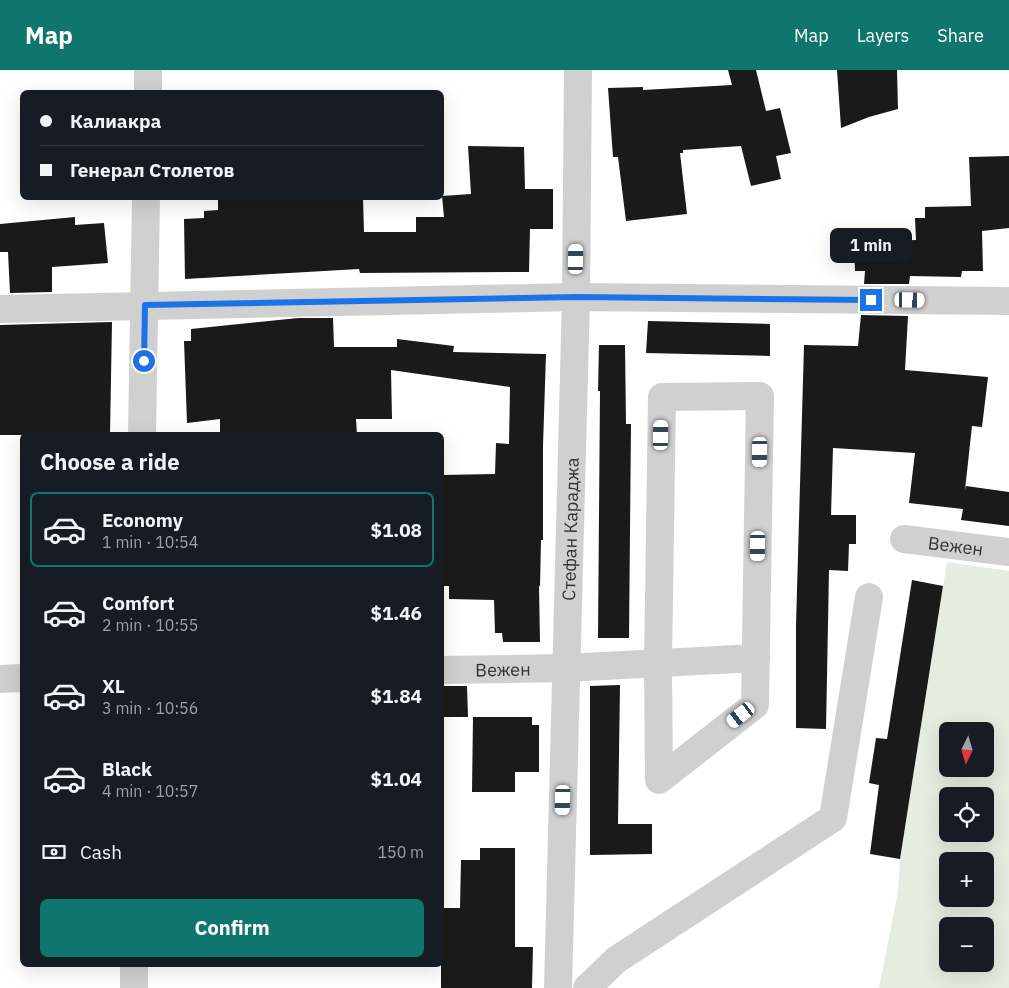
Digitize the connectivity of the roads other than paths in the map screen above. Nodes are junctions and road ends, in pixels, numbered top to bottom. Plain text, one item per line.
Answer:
1 (148, 70) edge
2 (578, 70) edge
3 (148, 90) edge
4 (146, 200) edge
5 (576, 297) junction
6 (1009, 301) edge
7 (145, 305) junction
8 (0, 309) edge
9 (142, 432) edge
10 (904, 539) dead end
11 (1009, 552) edge
12 (869, 597) dead end
13 (756, 658) junction
14 (658, 663) junction
15 (566, 668) junction
16 (444, 670) edge
17 (20, 678) edge
18 (0, 679) edge
19 (134, 967) edge
20 (134, 988) edge
21 (558, 988) edge
22 (587, 988) edge

1 - 3 street
2 - 5 street, Стефан Караджа
4 - 7 street
5 - 6 street
5 - 7 street
5 - 15 street, Стефан Караджа
7 - 8 street
7 - 9 street
10 - 11 street, Вежен
12 - 22 street
13 - 14 street, Вежен
13 - 14 street
13 - 14 street
14 - 15 street, Вежен
15 - 16 street, Вежен
15 - 21 street, Стефан Караджа
17 - 18 street
19 - 20 street

